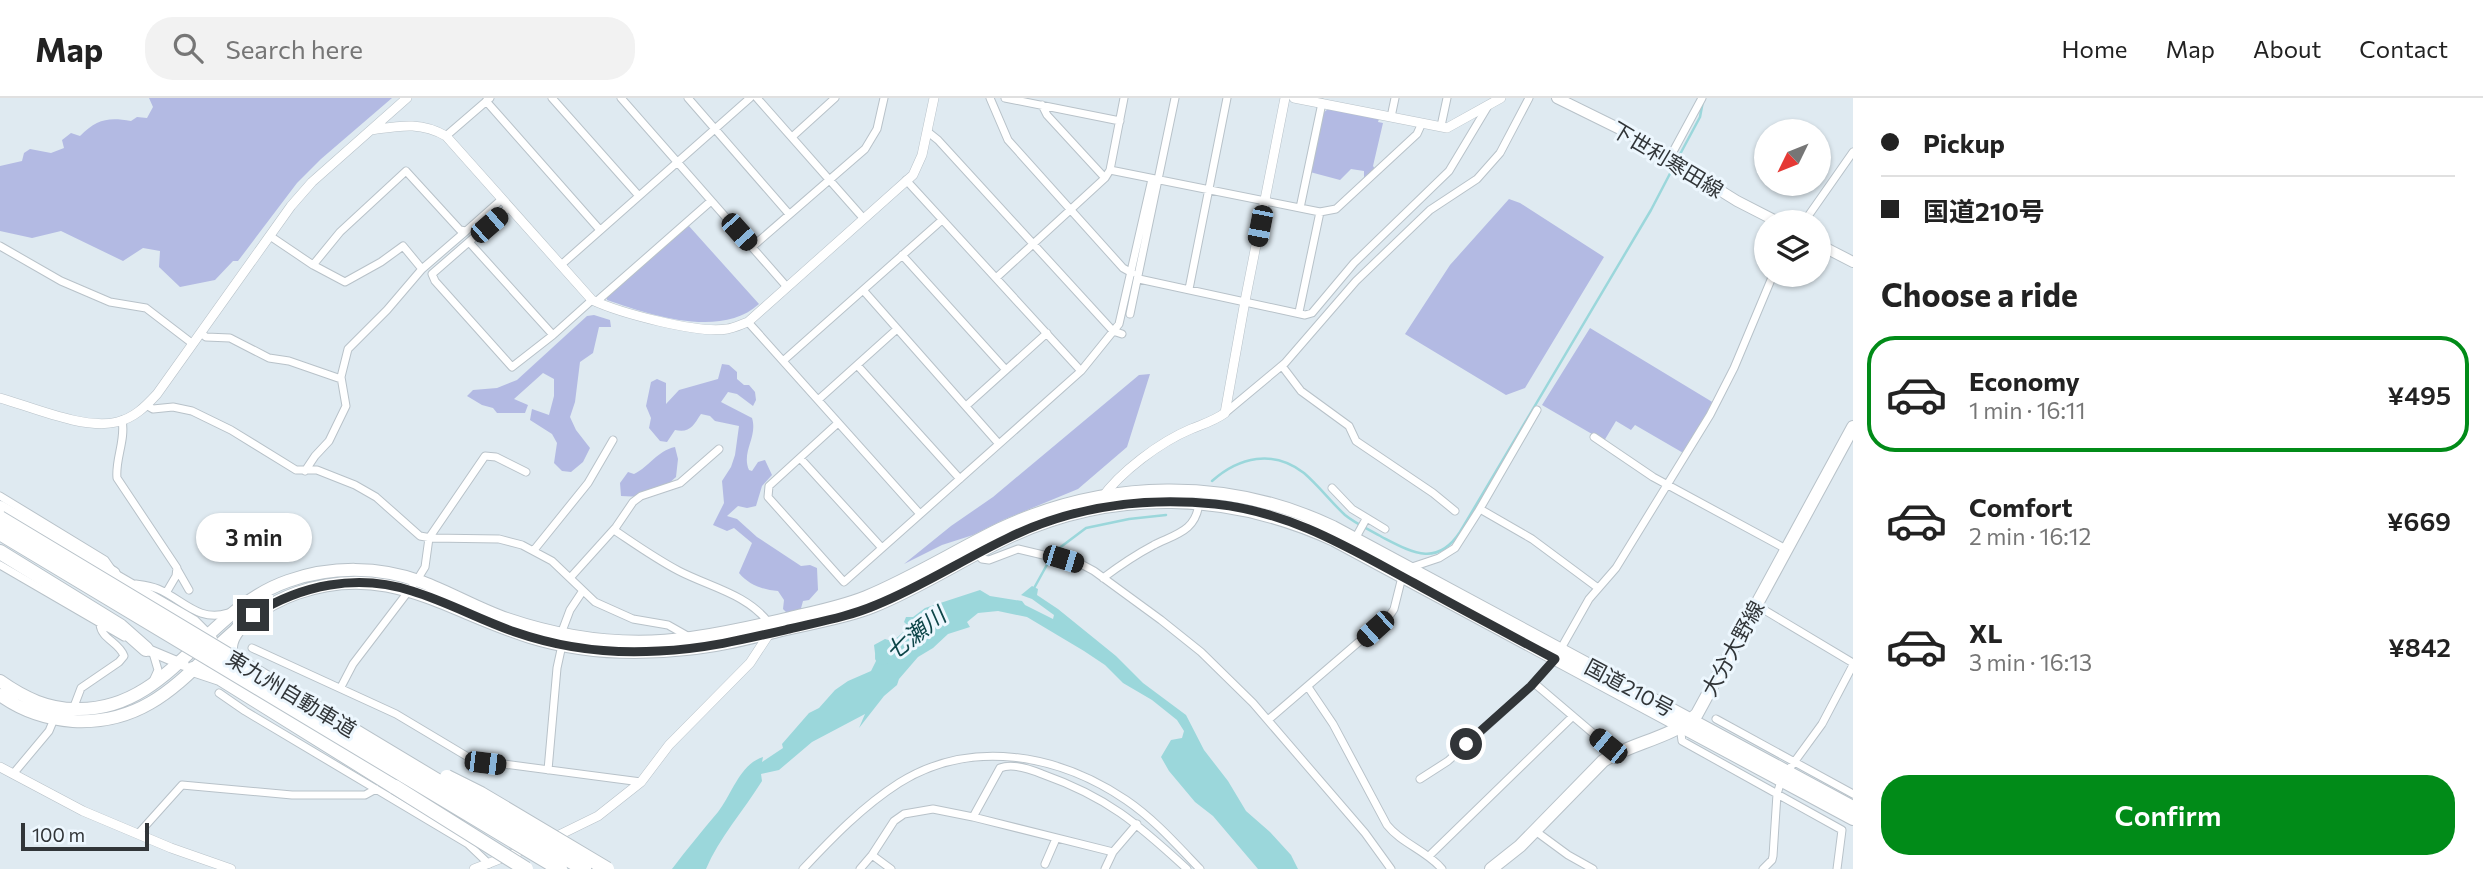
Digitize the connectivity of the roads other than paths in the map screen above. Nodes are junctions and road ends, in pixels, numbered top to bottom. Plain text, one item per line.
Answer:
1 (407, 98) edge
2 (552, 98) edge
3 (621, 98) edge
4 (688, 98) edge
5 (750, 98) edge
6 (757, 98) edge
7 (835, 98) edge
8 (884, 98) edge
9 (934, 98) edge
10 (990, 98) edge
11 (1005, 98) edge
12 (1125, 98) edge
13 (1175, 98) edge
14 (1227, 98) edge
15 (1286, 98) edge
16 (1294, 98) edge
17 (1395, 98) edge
18 (1447, 98) edge
19 (1501, 98) edge
20 (1529, 98) edge
21 (1557, 98) edge
22 (1702, 98) edge
23 (488, 100) edge
24 (1322, 103) junction
25 (1342, 103) edge
26 (1042, 105) junction
27 (1488, 106) junction
28 (1391, 117) junction
29 (1120, 121) junction
30 (1422, 123) junction
31 (1441, 126) junction
32 (715, 129) junction
33 (371, 130) junction
34 (928, 132) junction
35 (446, 136) junction
36 (792, 137) junction
37 (1853, 152) edge
38 (1669, 159) junction
39 (677, 162) junction
40 (1110, 170) junction
41 (1105, 178) junction
42 (829, 179) junction
43 (1155, 179) junction
44 (906, 180) junction
45 (1210, 189) junction
46 (639, 196) junction
47 (502, 199) junction
48 (711, 201) junction
49 (1265, 201) junction
50 (509, 207) junction
51 (1300, 208) junction
52 (1070, 210) junction
53 (1757, 210) edge
54 (1812, 210) edge
55 (1320, 212) junction
56 (789, 214) junction
57 (864, 219) junction
58 (942, 219) junction
59 (600, 230) junction
60 (466, 231) junction
61 (270, 236) junction
62 (469, 242) junction
63 (1032, 244) junction
64 (0, 246) edge
65 (752, 247) junction
66 (1831, 251) edge
67 (902, 255) junction
68 (1853, 262) edge
69 (313, 265) junction
70 (561, 265) junction
71 (422, 270) junction
72 (1132, 273) junction
73 (996, 278) junction
74 (1139, 279) junction
75 (788, 287) junction
76 (1768, 287) edge
77 (1189, 289) junction
78 (863, 290) junction
79 (594, 301) junction
80 (1245, 301) junction
81 (1300, 312) junction
82 (1130, 314) dead end
83 (748, 321) junction
84 (897, 329) junction
85 (1113, 331) junction
86 (201, 333) junction
87 (1047, 333) junction
88 (1122, 334) dead end
89 (553, 335) junction
90 (193, 344) junction
91 (783, 361) junction
92 (857, 365) junction
93 (1282, 366) junction
94 (1006, 370) junction
95 (1081, 371) junction
96 (341, 379) junction
97 (0, 398) edge
98 (818, 400) junction
99 (146, 405) junction
100 (966, 406) junction
101 (1537, 410) dead end
102 (1225, 413) junction
103 (122, 420) junction
104 (838, 423) junction
105 (1853, 427) edge
106 (1594, 437) dead end
107 (612, 440) dead end
108 (999, 444) junction
109 (719, 449) dead end
110 (800, 458) junction
111 (305, 471) junction
112 (526, 472) dead end
113 (960, 479) junction
114 (1669, 485) junction
115 (1332, 488) dead end
116 (1104, 495) junction
117 (0, 496) edge
118 (1199, 503) junction
119 (0, 508) edge
120 (1095, 508) junction
121 (1480, 509) junction
122 (1455, 512) dead end
123 (920, 514) junction
124 (0, 518) edge
125 (1361, 528) junction
126 (1385, 529) dead end
127 (614, 530) junction
128 (0, 533) edge
129 (429, 538) junction
130 (882, 548) junction
131 (1786, 549) junction
132 (534, 550) junction
133 (0, 552) edge
134 (977, 554) junction
135 (0, 565) edge
136 (177, 568) junction
137 (1405, 572) junction
138 (113, 573) junction
139 (570, 578) junction
140 (1103, 578) junction
141 (128, 582) junction
142 (414, 585) junction
143 (1598, 588) junction
144 (189, 590) dead end
145 (582, 592) junction
146 (166, 593) junction
147 (1756, 604) junction
148 (238, 617) junction
149 (648, 622) junction
150 (100, 624) junction
151 (770, 628) junction
152 (691, 638) junction
153 (562, 639) junction
154 (208, 640) junction
155 (650, 642) junction
156 (252, 648) dead end
157 (149, 651) junction
158 (1558, 655) junction
159 (177, 663) junction
160 (1853, 664) edge
161 (197, 665) junction
162 (243, 674) junction
163 (0, 681) edge
164 (1534, 683) junction
165 (220, 686) junction
166 (341, 687) junction
167 (1308, 687) junction
168 (146, 690) junction
169 (0, 695) edge
170 (73, 709) junction
171 (1572, 717) junction
172 (54, 719) junction
173 (1716, 719) dead end
174 (1268, 720) junction
175 (1686, 723) junction
176 (1614, 754) junction
177 (0, 767) edge
178 (548, 770) junction
179 (13, 774) junction
180 (1784, 777) junction
181 (1420, 779) dead end
182 (641, 782) junction
183 (376, 789) junction
184 (1853, 794) edge
185 (1853, 807) edge
186 (973, 817) junction
187 (1853, 820) edge
188 (1137, 824) junction
189 (1534, 831) junction
190 (138, 834) junction
191 (1055, 841) dead end
192 (1113, 852) junction
193 (872, 855) junction
194 (1429, 856) junction
195 (489, 864) junction
196 (1045, 864) dead end
197 (231, 869) edge
198 (474, 869) edge
199 (526, 869) edge
200 (560, 869) edge
201 (584, 869) edge
202 (607, 869) edge
203 (803, 869) edge
204 (860, 869) edge
205 (891, 869) edge
206 (1105, 869) edge
207 (1187, 869) edge
208 (1200, 869) edge
209 (1391, 869) edge
210 (1442, 869) edge
211 (1491, 869) edge
212 (1593, 869) edge
213 (1763, 869) edge
214 (1837, 869) edge

1 - 33 street
2 - 46 street
3 - 39 street
4 - 32 street
5 - 32 street
6 - 36 street
7 - 36 street
8 - 42 street
9 - 34 street
10 - 52 street
11 - 26 street
12 - 29 street
13 - 43 street
14 - 45 street
15 - 49 street
16 - 24 street
17 - 28 street
18 - 31 street
19 - 27 street
20 - 93 street
21 - 38 main road, 下世利寒田線
22 - 38 street
23 - 35 street
23 - 59 street
24 - 25 street
24 - 51 street
25 - 28 street
26 - 29 street
26 - 41 street
27 - 31 street
27 - 81 street
28 - 30 street
29 - 40 street
30 - 31 street
30 - 55 street
32 - 39 street
32 - 56 street
33 - 35 street
33 - 61 street
34 - 44 street
34 - 63 street
35 - 47 street
36 - 42 street
37 - 54 street
38 - 53 main road, 下世利寒田線
39 - 46 street
39 - 48 street
40 - 41 street
40 - 43 street
41 - 52 street
42 - 56 street
42 - 57 street
43 - 45 street
43 - 72 street
43 - 74 street
44 - 57 street
44 - 58 street
45 - 49 street
45 - 77 street
46 - 59 street
47 - 50 street
47 - 60 street
48 - 65 street
48 - 79 street
49 - 51 street
49 - 80 street
50 - 62 street
50 - 70 street
51 - 55 street
52 - 63 street
52 - 72 street
55 - 81 street
56 - 65 street
57 - 75 street
58 - 67 street
58 - 73 street
59 - 70 street
60 - 69 street
60 - 71 street
61 - 69 street
61 - 86 street
62 - 89 street
62 - 89 street
63 - 73 street
63 - 85 street
64 - 90 street
65 - 75 street
66 - 68 main road
67 - 78 street
67 - 94 street
69 - 71 street
70 - 79 street
71 - 96 street
72 - 85 street
73 - 87 street
74 - 77 street
74 - 82 street
75 - 83 street
76 - 114 street
77 - 80 street
78 - 84 street
78 - 91 street
79 - 83 street
79 - 89 street
80 - 81 street
80 - 102 street
83 - 91 street
84 - 92 street
84 - 100 street
85 - 88 street
85 - 95 street
86 - 90 street
86 - 96 street
87 - 94 street
87 - 95 street
90 - 99 street
91 - 98 street
92 - 98 street
92 - 113 street
93 - 102 street
93 - 122 street
94 - 100 street
95 - 108 street
96 - 111 street
97 - 103 street
98 - 104 street
99 - 103 street
99 - 111 street
100 - 108 street
101 - 121 street
102 - 116 street
103 - 136 street
104 - 110 street
104 - 123 street
105 - 131 main road, 大分大野線
106 - 114 street
107 - 132 street
108 - 113 street
109 - 127 street
110 - 130 street
110 - 130 street
111 - 129 street
112 - 129 street
113 - 123 street
114 - 131 street
114 - 143 street
115 - 125 street
116 - 120 street
116 - 125 main road, 国道210号
116 - 151 main road, 国道210号
117 - 138 street
118 - 120 main road, 国道210号
118 - 137 main road, 国道210号
118 - 140 street
119 - 138 highway
120 - 134 main road, 国道210号
121 - 137 street
121 - 143 street
123 - 130 street
124 - 201 highway, 東九州自動車道, bridge
125 - 126 street
125 - 137 main road, 国道210号
127 - 139 street
127 - 151 street
128 - 200 highway, 東九州自動車道, bridge
129 - 132 street
129 - 142 street
131 - 147 main road, 大分大野線
132 - 139 street
133 - 157 highway
134 - 140 street
134 - 151 main road, 国道210号
135 - 150 street
136 - 144 street
136 - 146 street
137 - 158 main road, 国道210号
137 - 167 street
138 - 141 main road
139 - 145 street
140 - 174 street
141 - 146 street
141 - 154 main road
142 - 148 main road, 国道210号
142 - 153 main road, 国道210号
142 - 166 street
143 - 158 street
145 - 149 street
145 - 153 street
146 - 148 street
147 - 160 street
147 - 175 main road, 大分大野線
148 - 154 main road, 国道210号
148 - 162 highway
149 - 152 street
149 - 155 street
150 - 157 street
150 - 170 street
151 - 152 main road, 国道210号
151 - 153 main road, 国道210号
151 - 182 street
152 - 155 main road, 国道210号
153 - 155 main road, 国道210号
153 - 178 street
154 - 159 main road, 国道210号
154 - 161 highway
154 - 162 highway
156 - 166 street
157 - 159 main road
157 - 168 street
158 - 164 street
158 - 175 main road, 国道210号
159 - 161 main road
159 - 168 main road, 国道210号
160 - 180 street
161 - 165 highway
161 - 172 main road
162 - 202 highway, bridge
163 - 170 main road, 国道210号
164 - 171 street
164 - 181 street
165 - 183 street
165 - 199 highway, bridge
166 - 178 street
167 - 174 street
167 - 194 street
168 - 170 main road, 国道210号
169 - 172 main road
171 - 176 street
171 - 194 street
172 - 179 street
173 - 180 street
174 - 209 street
175 - 176 main road
175 - 180 main road, 国道210号
175 - 180 street
176 - 189 main road
177 - 179 street
178 - 182 street
179 - 190 street
180 - 184 street
180 - 185 main road, 国道210号
180 - 187 main road, 国道210号
180 - 213 street
180 - 214 street
182 - 195 street
183 - 190 street
183 - 195 street
186 - 188 street
186 - 192 street
186 - 193 street
188 - 192 street
188 - 207 street
189 - 211 main road
189 - 212 street
190 - 197 street
191 - 196 street
192 - 206 street
193 - 204 street
193 - 205 street
194 - 210 street
195 - 198 street
203 - 208 street

